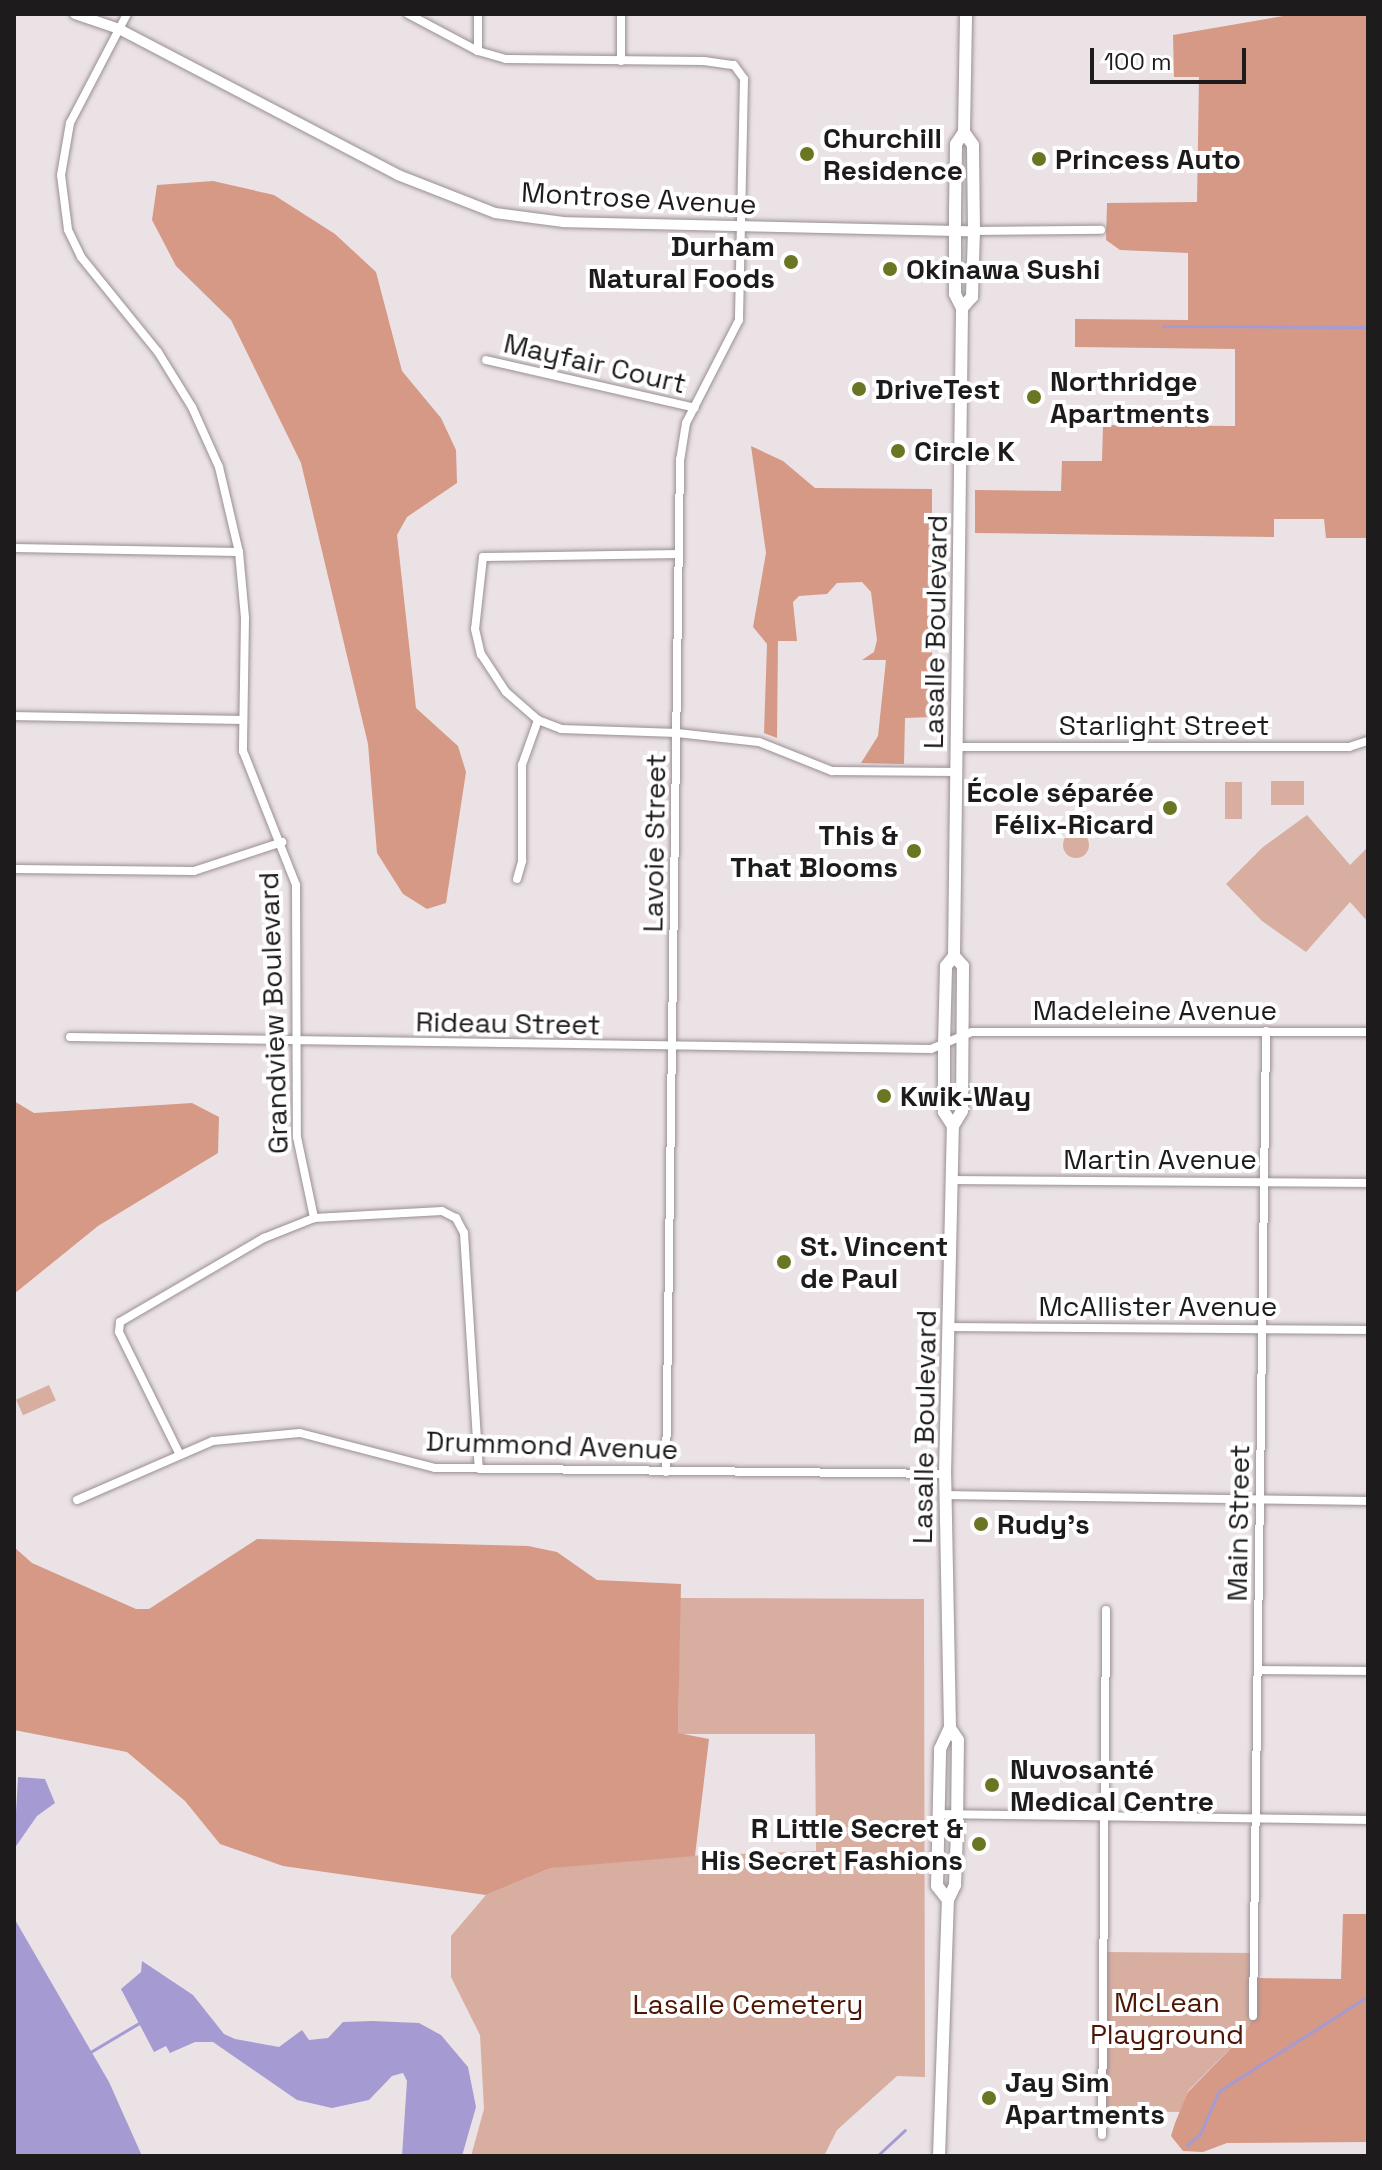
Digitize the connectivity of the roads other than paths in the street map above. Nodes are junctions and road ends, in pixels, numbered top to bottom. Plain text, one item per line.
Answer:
1 (75, 14) edge
2 (127, 14) edge
3 (408, 14) edge
4 (478, 14) edge
5 (621, 14) edge
6 (966, 14) edge
7 (119, 29) junction
8 (478, 51) junction
9 (621, 61) junction
10 (964, 132) junction
11 (743, 228) junction
12 (1101, 230) dead end
13 (955, 231) junction
14 (974, 231) junction
15 (962, 308) junction
16 (486, 360) dead end
17 (695, 408) junction
18 (14, 548) edge
19 (239, 552) junction
20 (679, 554) junction
21 (14, 716) edge
22 (241, 720) junction
23 (538, 720) junction
24 (677, 733) junction
25 (1368, 741) edge
26 (958, 747) junction
27 (958, 772) junction
28 (282, 842) junction
29 (14, 869) edge
30 (517, 879) dead end
31 (954, 956) junction
32 (1266, 1031) junction
33 (1368, 1032) edge
34 (964, 1036) junction
35 (70, 1037) dead end
36 (299, 1042) junction
37 (944, 1044) junction
38 (674, 1048) junction
39 (953, 1126) junction
40 (952, 1180) junction
41 (1264, 1182) junction
42 (1368, 1183) edge
43 (314, 1218) junction
44 (948, 1327) junction
45 (1263, 1329) junction
46 (1368, 1330) edge
47 (179, 1453) junction
48 (479, 1469) junction
49 (666, 1472) junction
50 (945, 1474) junction
51 (945, 1495) junction
52 (77, 1500) dead end
53 (1260, 1500) junction
54 (1368, 1501) edge
55 (1106, 1610) dead end
56 (1258, 1670) junction
57 (1368, 1671) edge
58 (950, 1728) junction
59 (938, 1814) junction
60 (957, 1814) junction
61 (1104, 1817) junction
62 (1255, 1819) junction
63 (1368, 1820) edge
64 (948, 1900) junction
65 (1253, 2016) dead end
66 (1102, 2135) dead end
67 (939, 2156) edge

1 - 7 street, Montrose Avenue
2 - 7 street, Grandview Boulevard
3 - 8 street
4 - 8 street
5 - 9 street
6 - 10 main road, Lasalle Boulevard
7 - 11 street, Montrose Avenue
7 - 19 street, Grandview Boulevard
8 - 9 street
9 - 11 street, Lavoie Street
10 - 13 main road, Lasalle Boulevard
10 - 14 main road, Lasalle Boulevard
11 - 13 street, Montrose Avenue
11 - 17 street, Lavoie Street
12 - 14 street, Montrose Avenue
13 - 14 street, Montrose Avenue
13 - 15 main road, Lasalle Boulevard
14 - 15 main road, Lasalle Boulevard
15 - 26 main road, Lasalle Boulevard
16 - 17 street, Mayfair Court
17 - 20 street, Lavoie Street
18 - 19 street
19 - 22 street, Grandview Boulevard
20 - 23 street
20 - 24 street, Lavoie Street
21 - 22 street
22 - 28 street, Grandview Boulevard
23 - 24 street
23 - 30 street
24 - 27 street
24 - 38 street, Lavoie Street
25 - 26 street, Starlight Street
26 - 27 main road, Lasalle Boulevard
27 - 31 main road, Lasalle Boulevard
28 - 29 street
28 - 36 street, Grandview Boulevard
31 - 34 main road, Lasalle Boulevard
31 - 37 main road, Lasalle Boulevard
32 - 33 street, Madeleine Avenue
32 - 34 street, Madeleine Avenue
32 - 41 street, Main Street
34 - 37 street, Madeleine Avenue
34 - 39 main road, Lasalle Boulevard
35 - 36 street, Rideau Street
36 - 38 street, Rideau Street
36 - 43 street, Grandview Boulevard
37 - 38 street, Rideau Street
37 - 39 main road, Lasalle Boulevard
38 - 49 street, Lavoie Street
39 - 40 main road, Lasalle Boulevard
40 - 41 street, Martin Avenue
40 - 44 main road, Lasalle Boulevard
41 - 42 street, Martin Avenue
41 - 45 street, Main Street
43 - 47 street
43 - 48 street
44 - 45 street, McAllister Avenue
44 - 50 main road, Lasalle Boulevard
45 - 46 street, McAllister Avenue
45 - 53 street, Main Street
47 - 48 street, Drummond Avenue
47 - 52 street, Drummond Avenue
48 - 49 street, Drummond Avenue
49 - 50 street, Drummond Avenue
50 - 51 main road, Lasalle Boulevard
51 - 53 street
51 - 58 main road, Lasalle Boulevard
53 - 54 street
53 - 56 street, Main Street
55 - 61 street
56 - 57 street
56 - 62 street, Main Street
58 - 59 main road, Lasalle Boulevard
58 - 60 main road, Lasalle Boulevard
59 - 60 street
59 - 64 main road, Lasalle Boulevard
60 - 61 street
60 - 64 main road, Lasalle Boulevard
61 - 62 street
61 - 66 street
62 - 63 street
62 - 65 street, Main Street
64 - 67 main road, Lasalle Boulevard

